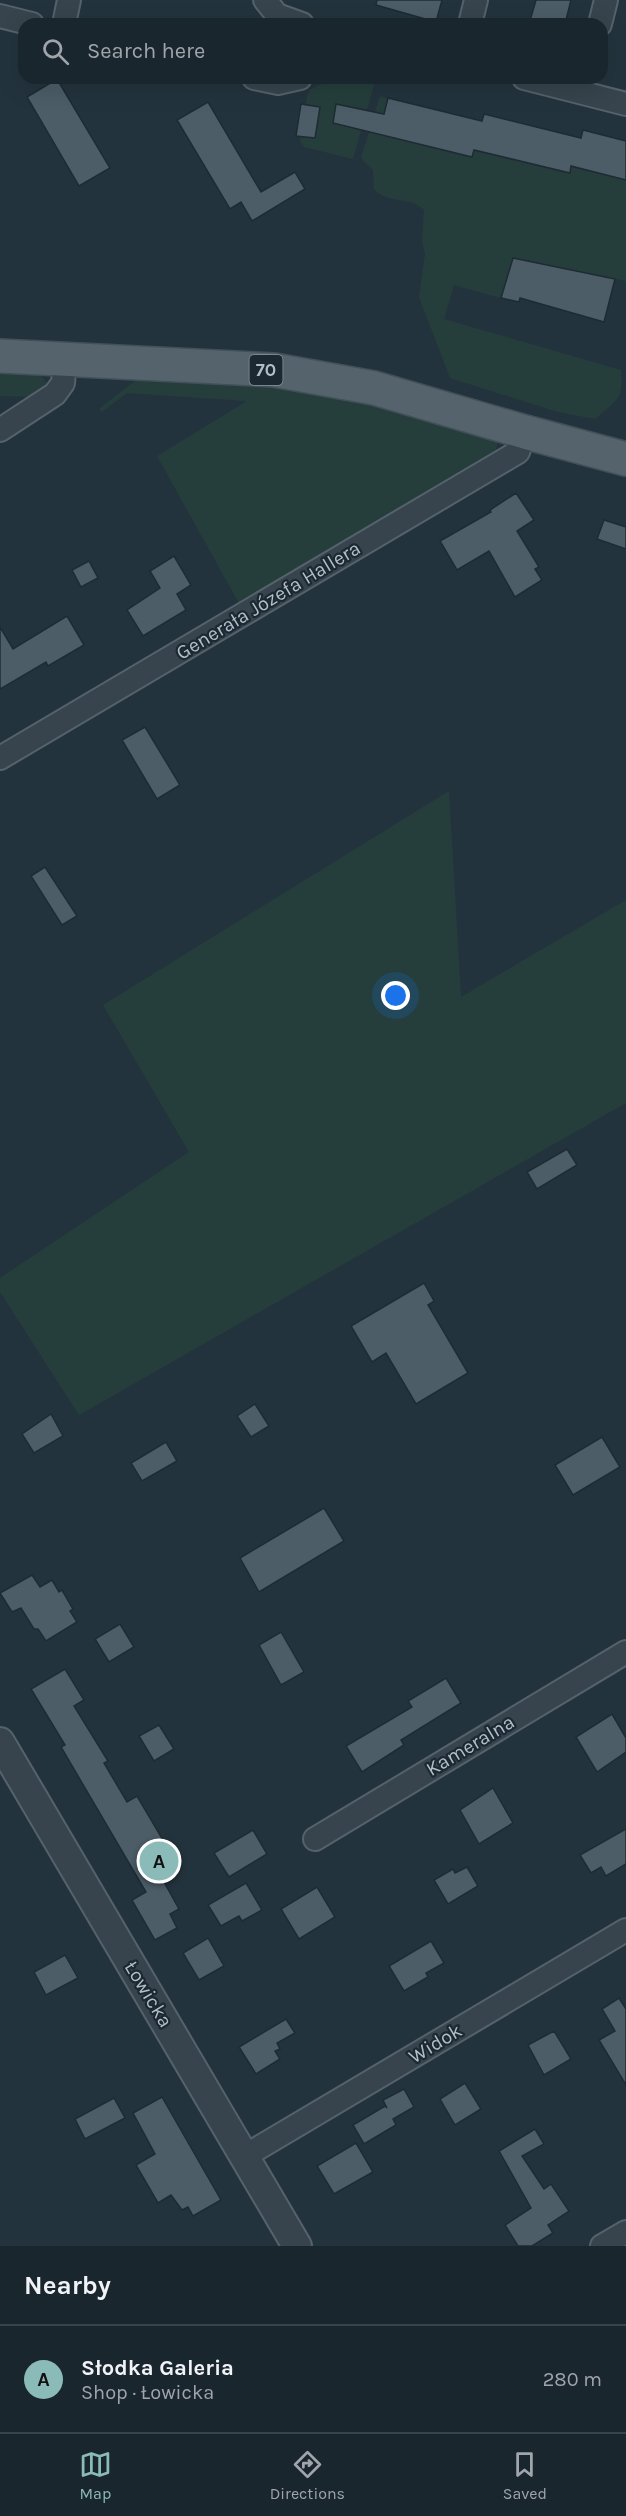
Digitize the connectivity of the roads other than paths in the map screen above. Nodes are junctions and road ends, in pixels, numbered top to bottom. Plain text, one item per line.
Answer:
1 (69, 0) edge
2 (265, 0) edge
3 (476, 0) edge
4 (606, 0) edge
5 (0, 16) edge
6 (65, 18) edge
7 (282, 18) edge
8 (472, 18) edge
9 (602, 18) edge
10 (18, 20) edge
11 (585, 85) edge
12 (626, 104) edge
13 (0, 356) edge
14 (65, 359) junction
15 (0, 430) edge
16 (525, 432) junction
17 (626, 446) edge
18 (589, 447) junction
19 (626, 459) edge
20 (0, 758) edge
21 (626, 1652) edge
22 (0, 1742) edge
23 (315, 1839) dead end
24 (626, 1930) edge
25 (245, 2156) junction
26 (626, 2232) edge
27 (297, 2246) edge
28 (602, 2246) edge

1 - 6 street
2 - 7 street
3 - 8 street
4 - 9 street
5 - 10 street
11 - 12 street
13 - 14 main road, 70
14 - 15 street
14 - 16 main road, 70
16 - 18 main road, 70
16 - 20 street, Generała Józefa Hallera
17 - 18 main road, 70
18 - 19 main road, 70
21 - 23 street, Kameralna
22 - 25 street, Łowicka
24 - 25 street, Widok
25 - 27 street, Łowicka
26 - 28 street

